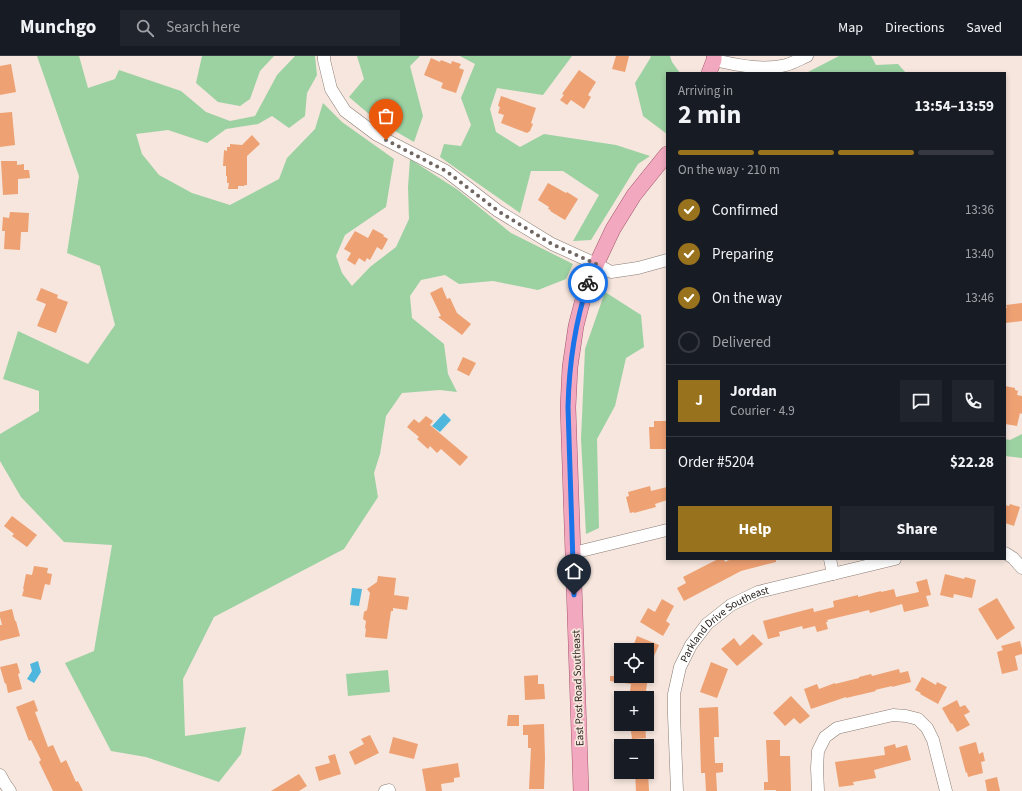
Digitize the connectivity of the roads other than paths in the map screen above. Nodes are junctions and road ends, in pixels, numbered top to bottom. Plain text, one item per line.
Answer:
1 (324, 56) edge
2 (807, 56) edge
3 (713, 63) edge
4 (666, 155) edge
5 (666, 260) edge
6 (596, 264) junction
7 (666, 530) edge
8 (573, 553) junction
9 (1006, 554) edge
10 (830, 560) edge
11 (891, 560) edge
12 (1022, 568) edge
13 (834, 574) junction
14 (0, 775) edge
15 (10, 791) edge
16 (581, 791) edge
17 (677, 791) edge
18 (818, 791) edge
19 (946, 791) edge

1 - 6 street
2 - 3 street
4 - 6 main road, East Post Road Southeast
5 - 6 street
6 - 8 main road, East Post Road Southeast
7 - 8 street
8 - 16 main road, East Post Road Southeast
9 - 12 street
10 - 13 street
11 - 13 street, Parkland Drive Southeast
13 - 17 street, Parkland Drive Southeast
14 - 15 street
18 - 19 street

